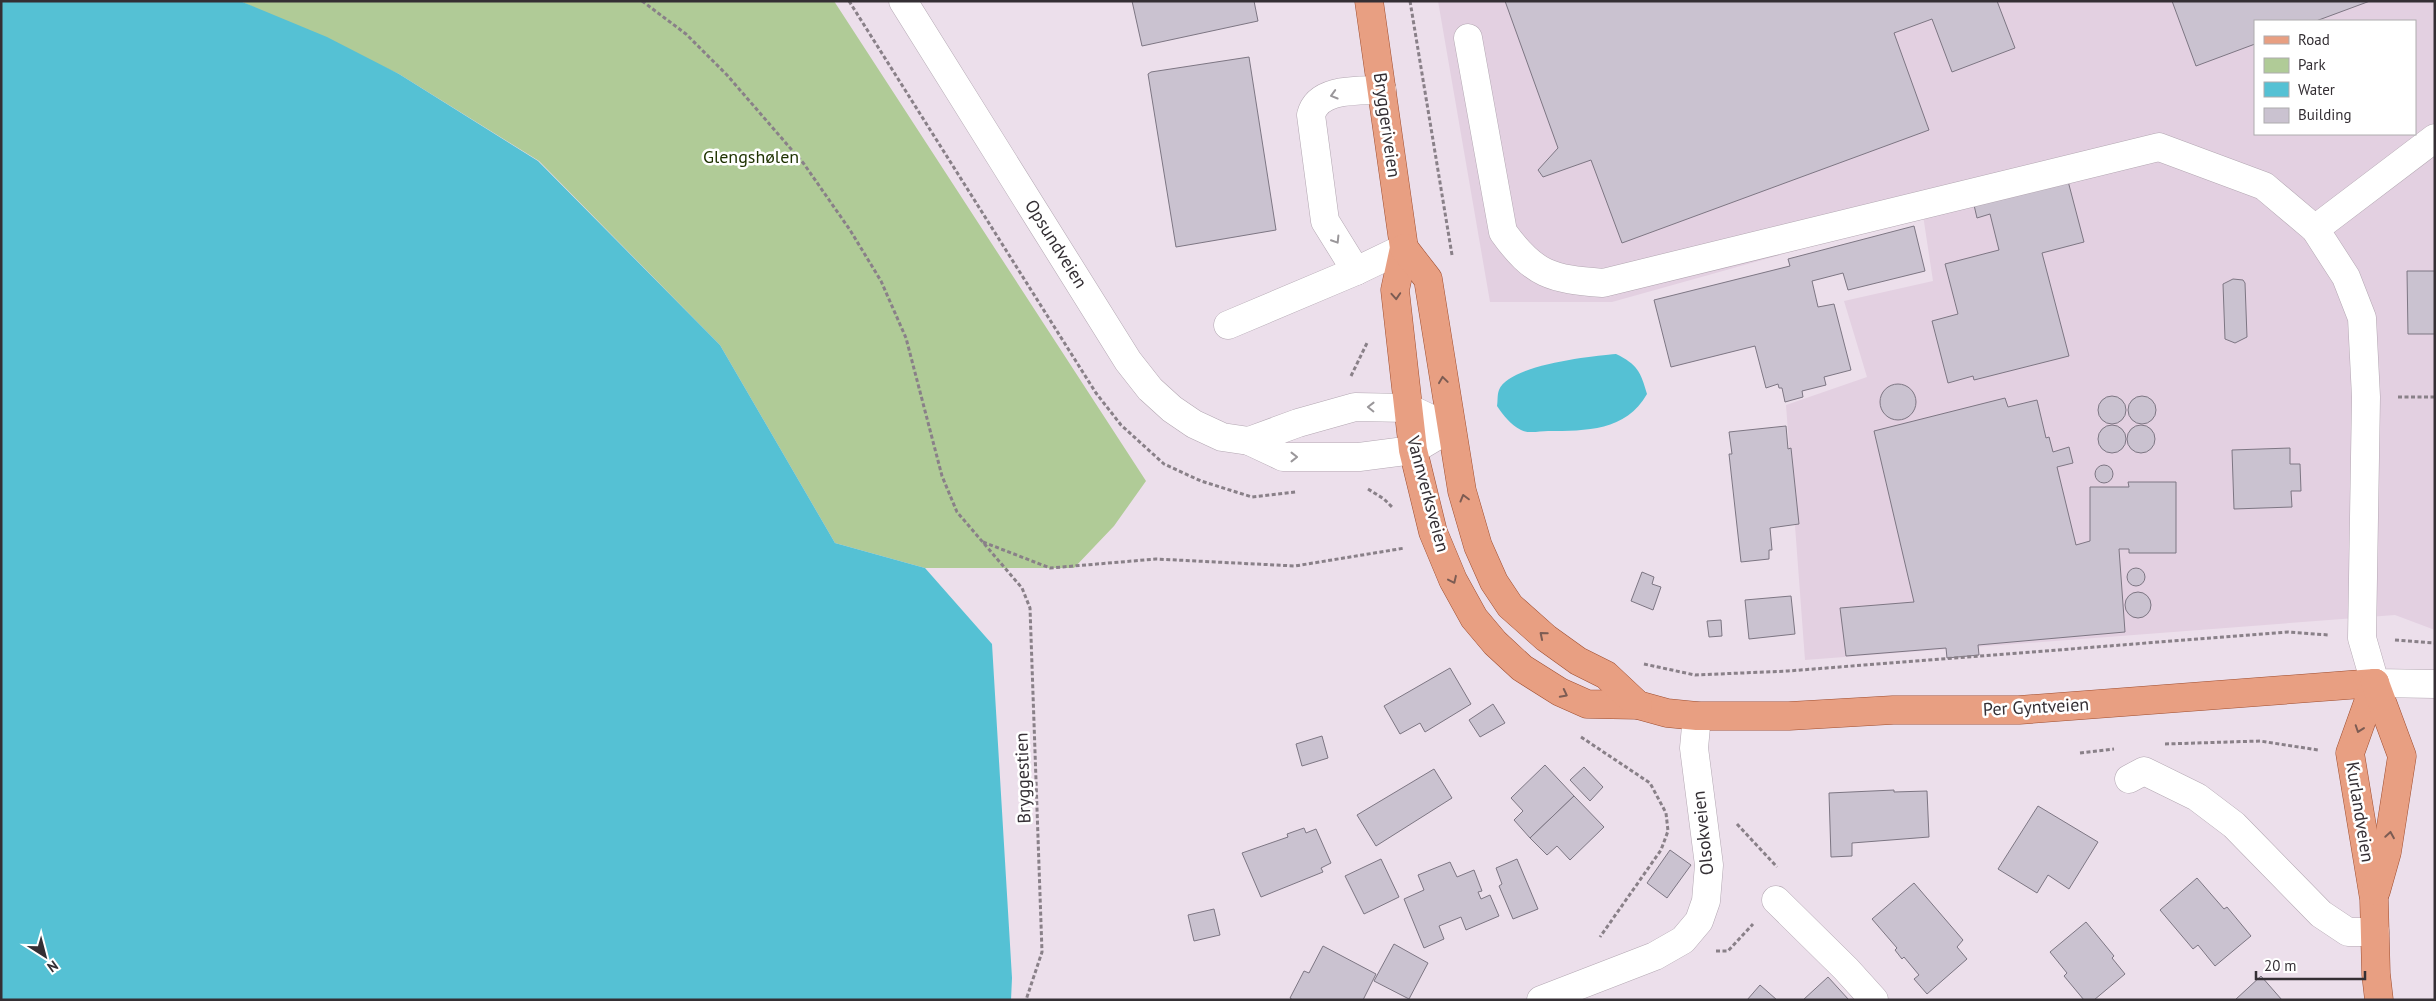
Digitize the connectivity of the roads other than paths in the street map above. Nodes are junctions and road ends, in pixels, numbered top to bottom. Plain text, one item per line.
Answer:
1 (902, 1) edge
2 (1369, 1) edge
3 (1468, 38) dead end
4 (1382, 90) junction
5 (2435, 138) edge
6 (2315, 229) junction
7 (1404, 248) junction
8 (1356, 271) junction
9 (1228, 325) dead end
10 (1408, 408) junction
11 (1450, 428) junction
12 (1249, 441) junction
13 (1413, 450) junction
14 (2375, 683) junction
15 (2435, 684) edge
16 (1638, 705) junction
17 (1697, 716) junction
18 (2129, 779) dead end
19 (2374, 899) junction
20 (1781, 904) road end
21 (2374, 932) junction
22 (1541, 1000) edge
23 (1874, 1000) edge
24 (2380, 1000) edge

1 - 12 street, Opsundveien
2 - 4 main road, Bryggeriveien
3 - 6 street
4 - 7 main road, Bryggeriveien
4 -> 8 street
5 - 6 street
6 - 14 street
7 - 8 street
7 -> 10 main road, Bryggeriveien
11 -> 7 main road, Bryggeriveien
8 - 9 street
10 - 11 street, Opsundveien
10 -> 12 street, Opsundveien
10 - 13 main road, Vannverksveien
11 - 13 street, Opsundveien
16 -> 11 main road, Vannverksveien
12 -> 13 street, Opsundveien
13 -> 16 main road, Vannverksveien
14 - 15 street
14 - 17 main road, Per Gyntveien
14 -> 19 main road, Kurlandveien
19 -> 14 main road, Kurlandveien
16 - 17 main road, Vannverksveien
17 - 22 street, Olsokveien
18 - 21 street
19 - 21 main road, Kurlandveien
20 - 23 street
21 - 24 main road, Kurlandveien

